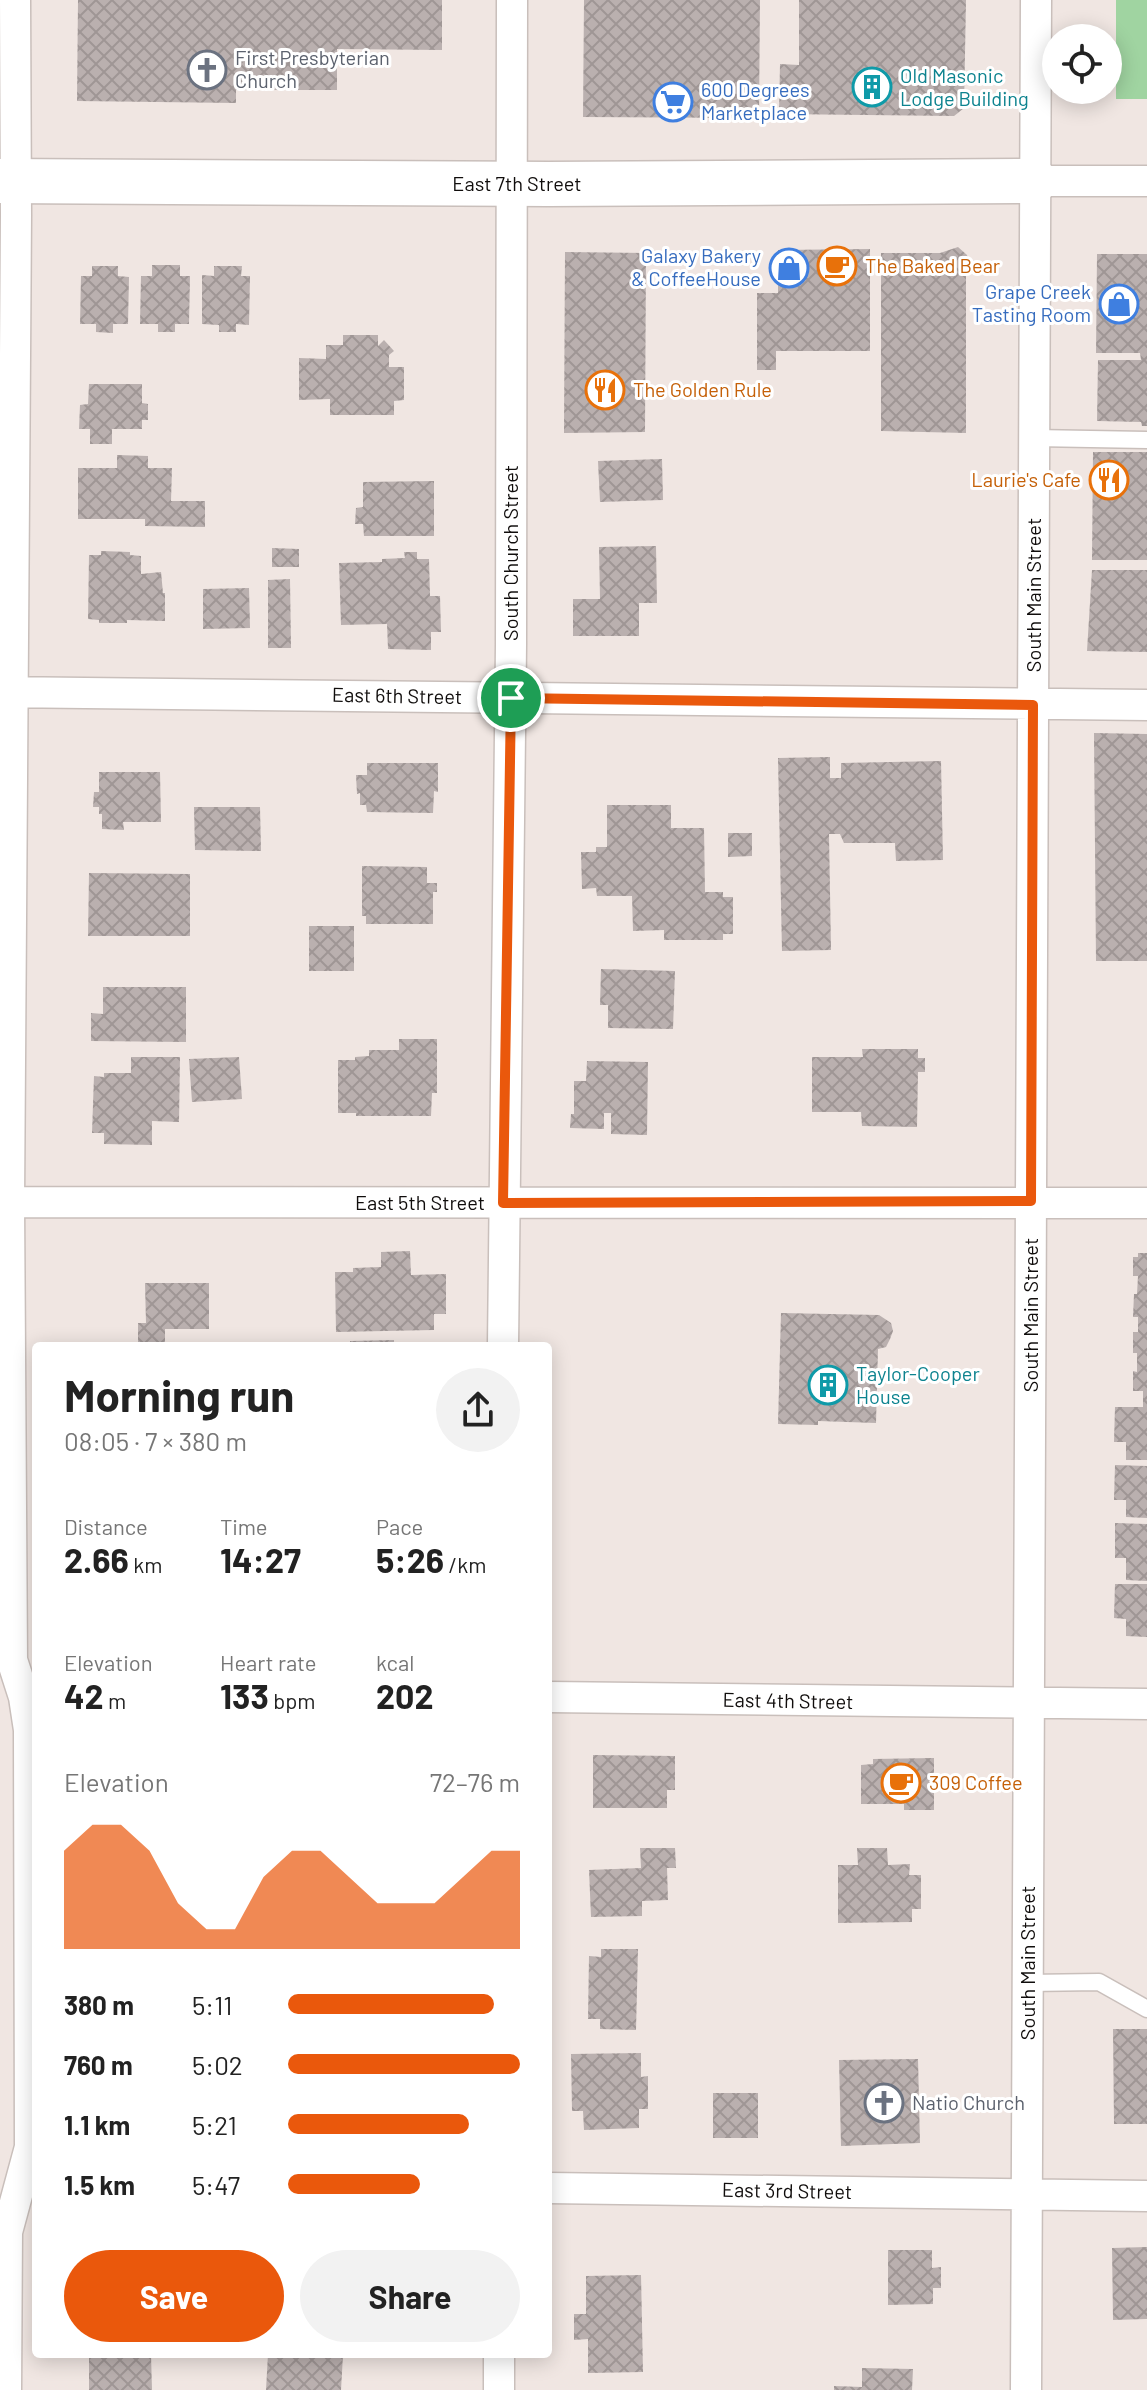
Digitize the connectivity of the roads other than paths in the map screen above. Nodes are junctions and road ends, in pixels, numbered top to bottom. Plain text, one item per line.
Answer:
1 (15, 0) edge
2 (512, 0) edge
3 (1036, 0) edge
4 (8, 181) edge
5 (1035, 181) junction
6 (1147, 181) edge
7 (511, 184) junction
8 (1034, 438) junction
9 (1147, 440) edge
10 (6, 692) edge
11 (511, 698) junction
12 (1033, 705) junction
13 (1147, 705) edge
14 (1031, 1201) junction
15 (5, 1202) edge
16 (503, 1203) junction
17 (1147, 1203) edge
18 (503, 1342) edge
19 (20, 1697) edge
20 (552, 1697) edge
21 (1029, 1704) junction
22 (1147, 1704) edge
23 (1028, 1983) junction
24 (1147, 2009) edge
25 (552, 2188) edge
26 (18, 2189) edge
27 (1027, 2193) junction
28 (1147, 2196) edge
29 (499, 2358) edge
30 (6, 2390) edge
31 (499, 2390) edge
32 (1026, 2390) edge

1 - 4 street
2 - 7 street, South Church Street
3 - 5 street, South Main Street
4 - 7 street, East 7th Street
4 - 10 street
5 - 6 street
5 - 7 street, East 7th Street
5 - 8 street, South Main Street
7 - 11 street, South Church Street
8 - 9 lane
8 - 12 street, South Main Street
10 - 11 street, East 6th Street
10 - 15 street
11 - 12 street, East 6th Street
11 - 16 street, South Church Street
12 - 13 street, East 6th Street
12 - 14 street, South Main Street
14 - 16 street, East 5th Street
14 - 17 street, East 5th Street
14 - 21 street, South Main Street
15 - 16 street, East 5th Street
15 - 19 street
16 - 18 street, South Church Street
19 - 26 street
20 - 21 street, East 4th Street
21 - 22 street, East 4th Street
21 - 23 street, South Main Street
23 - 24 lane
23 - 27 street, South Main Street
25 - 27 street, East 3rd Street
26 - 30 street
27 - 28 street, East 3rd Street
27 - 32 street, South Main Street
29 - 31 street

